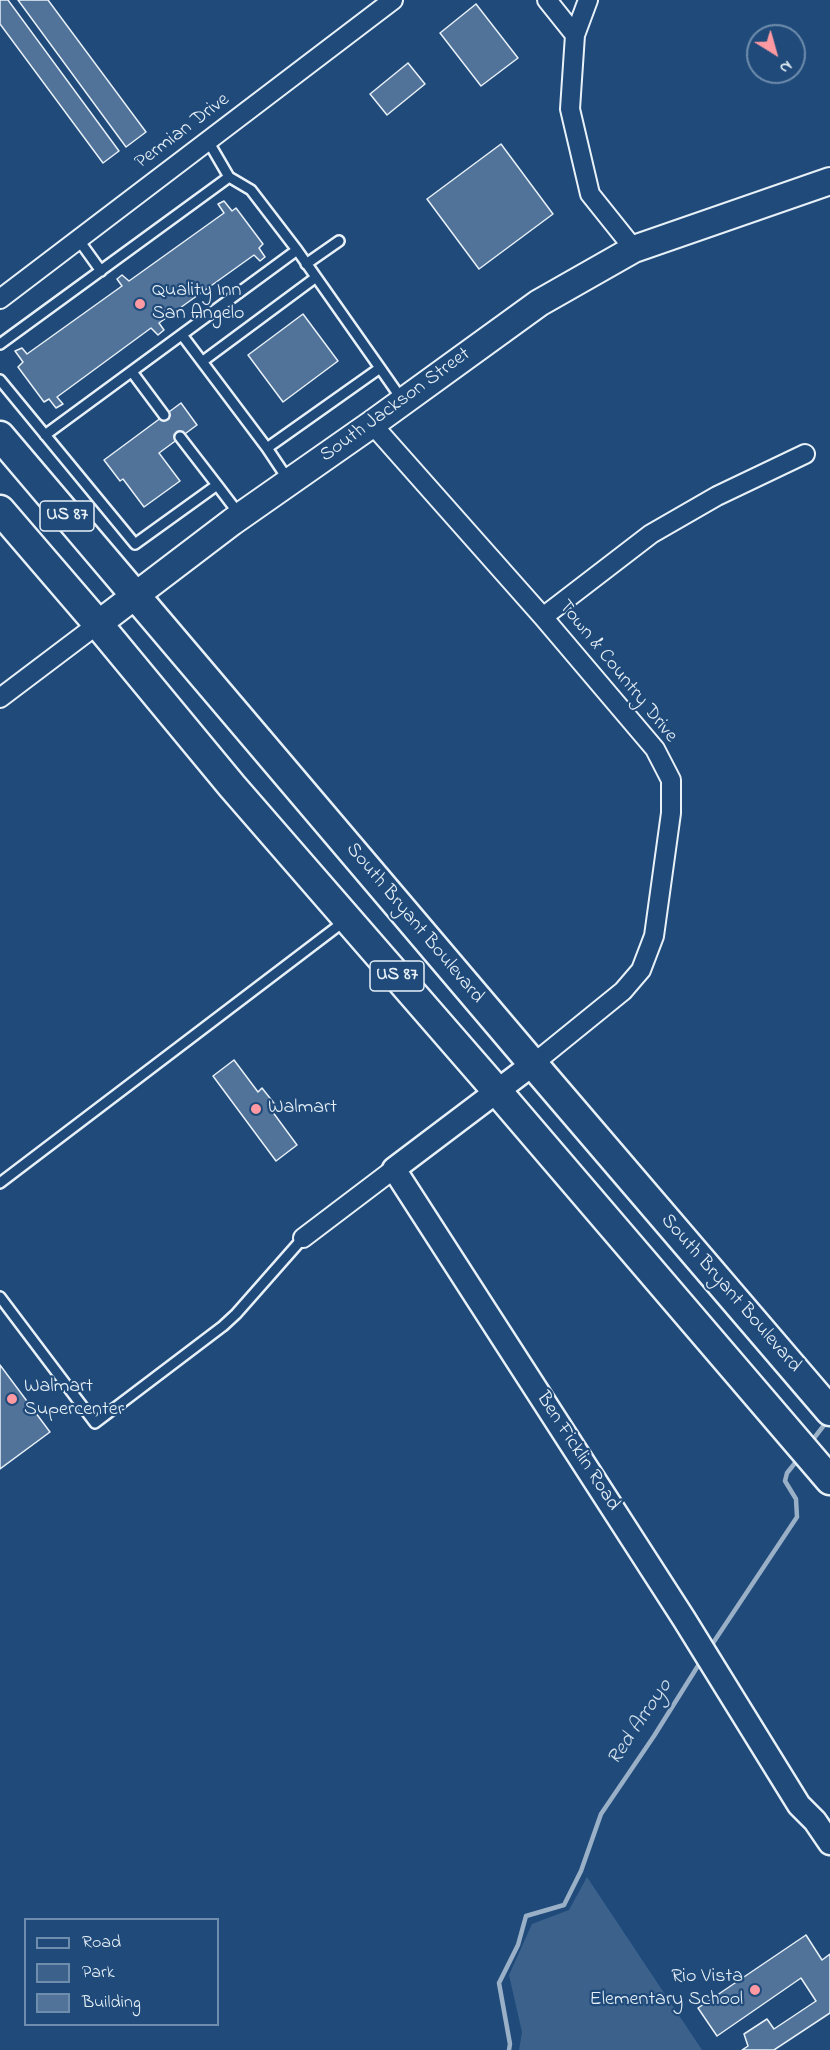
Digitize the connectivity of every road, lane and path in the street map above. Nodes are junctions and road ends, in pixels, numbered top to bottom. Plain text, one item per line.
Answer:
1 (393, 0) edge
2 (547, 0) edge
3 (588, 0) edge
4 (575, 35) junction
5 (208, 141) junction
6 (229, 177) junction
7 (830, 181) edge
8 (78, 239) junction
9 (339, 241) dead end
10 (634, 249) junction
11 (297, 250) junction
12 (306, 264) junction
13 (101, 271) junction
14 (315, 278) junction
15 (0, 299) edge
16 (182, 335) junction
17 (0, 344) edge
18 (203, 361) junction
19 (380, 368) junction
20 (132, 372) junction
21 (0, 381) edge
22 (403, 402) junction
23 (164, 415) dead end
24 (372, 424) junction
25 (45, 435) junction
26 (0, 436) edge
27 (180, 438) dead end
28 (267, 448) junction
29 (805, 454) dead end
30 (290, 482) junction
31 (217, 485) junction
32 (0, 510) edge
33 (241, 516) junction
34 (135, 596) junction
35 (543, 617) junction
36 (98, 624) junction
37 (0, 698) edge
38 (348, 918) junction
39 (532, 1064) junction
40 (497, 1091) junction
41 (394, 1169) junction
42 (0, 1183) edge
43 (303, 1238) joint
44 (0, 1297) edge
45 (826, 1406) edge
46 (830, 1480) edge
47 (830, 1843) edge

1 - 5 street, Permian Drive
2 - 4 street
3 - 4 street
4 - 10 street
5 - 6 lane
5 - 8 street, Permian Drive
6 - 11 lane
6 - 13 lane
7 - 10 main road, South Jackson Street
8 - 13 lane
8 - 15 street, Permian Drive
9 - 12 lane
10 - 22 main road, South Jackson Street
11 - 12 lane
11 - 16 lane
12 - 14 lane
13 - 17 lane
14 - 18 lane
14 - 19 lane
16 - 18 lane
16 - 20 lane
18 - 28 lane
19 - 22 lane
19 - 28 lane
20 - 23 lane
20 - 25 lane
21 - 25 lane
22 - 24 main road, South Jackson Street
24 - 30 main road, South Jackson Street
24 - 35 street, Town & Country Drive
25 - 31 lane
26 - 34 main road, South Bryant Boulevard / US 87
27 - 31 lane
28 - 30 lane
29 - 35 street
30 - 33 main road, South Jackson Street
31 - 33 lane
32 - 36 main road, US 87
33 - 34 main road, South Jackson Street
34 - 36 main road, South Jackson Street
34 - 39 main road, South Bryant Boulevard / US 87
35 - 39 street, Town & Country Drive
36 - 37 street, South Jackson Street
36 - 38 main road, US 87
38 - 40 main road, US 87
38 - 42 lane
39 - 40 street
39 - 45 main road, South Bryant Boulevard / US 87
40 - 41 street
40 - 46 main road, US 87
41 - 43 street
41 - 47 street, Ben Ficklin Road
43 - 44 lane

